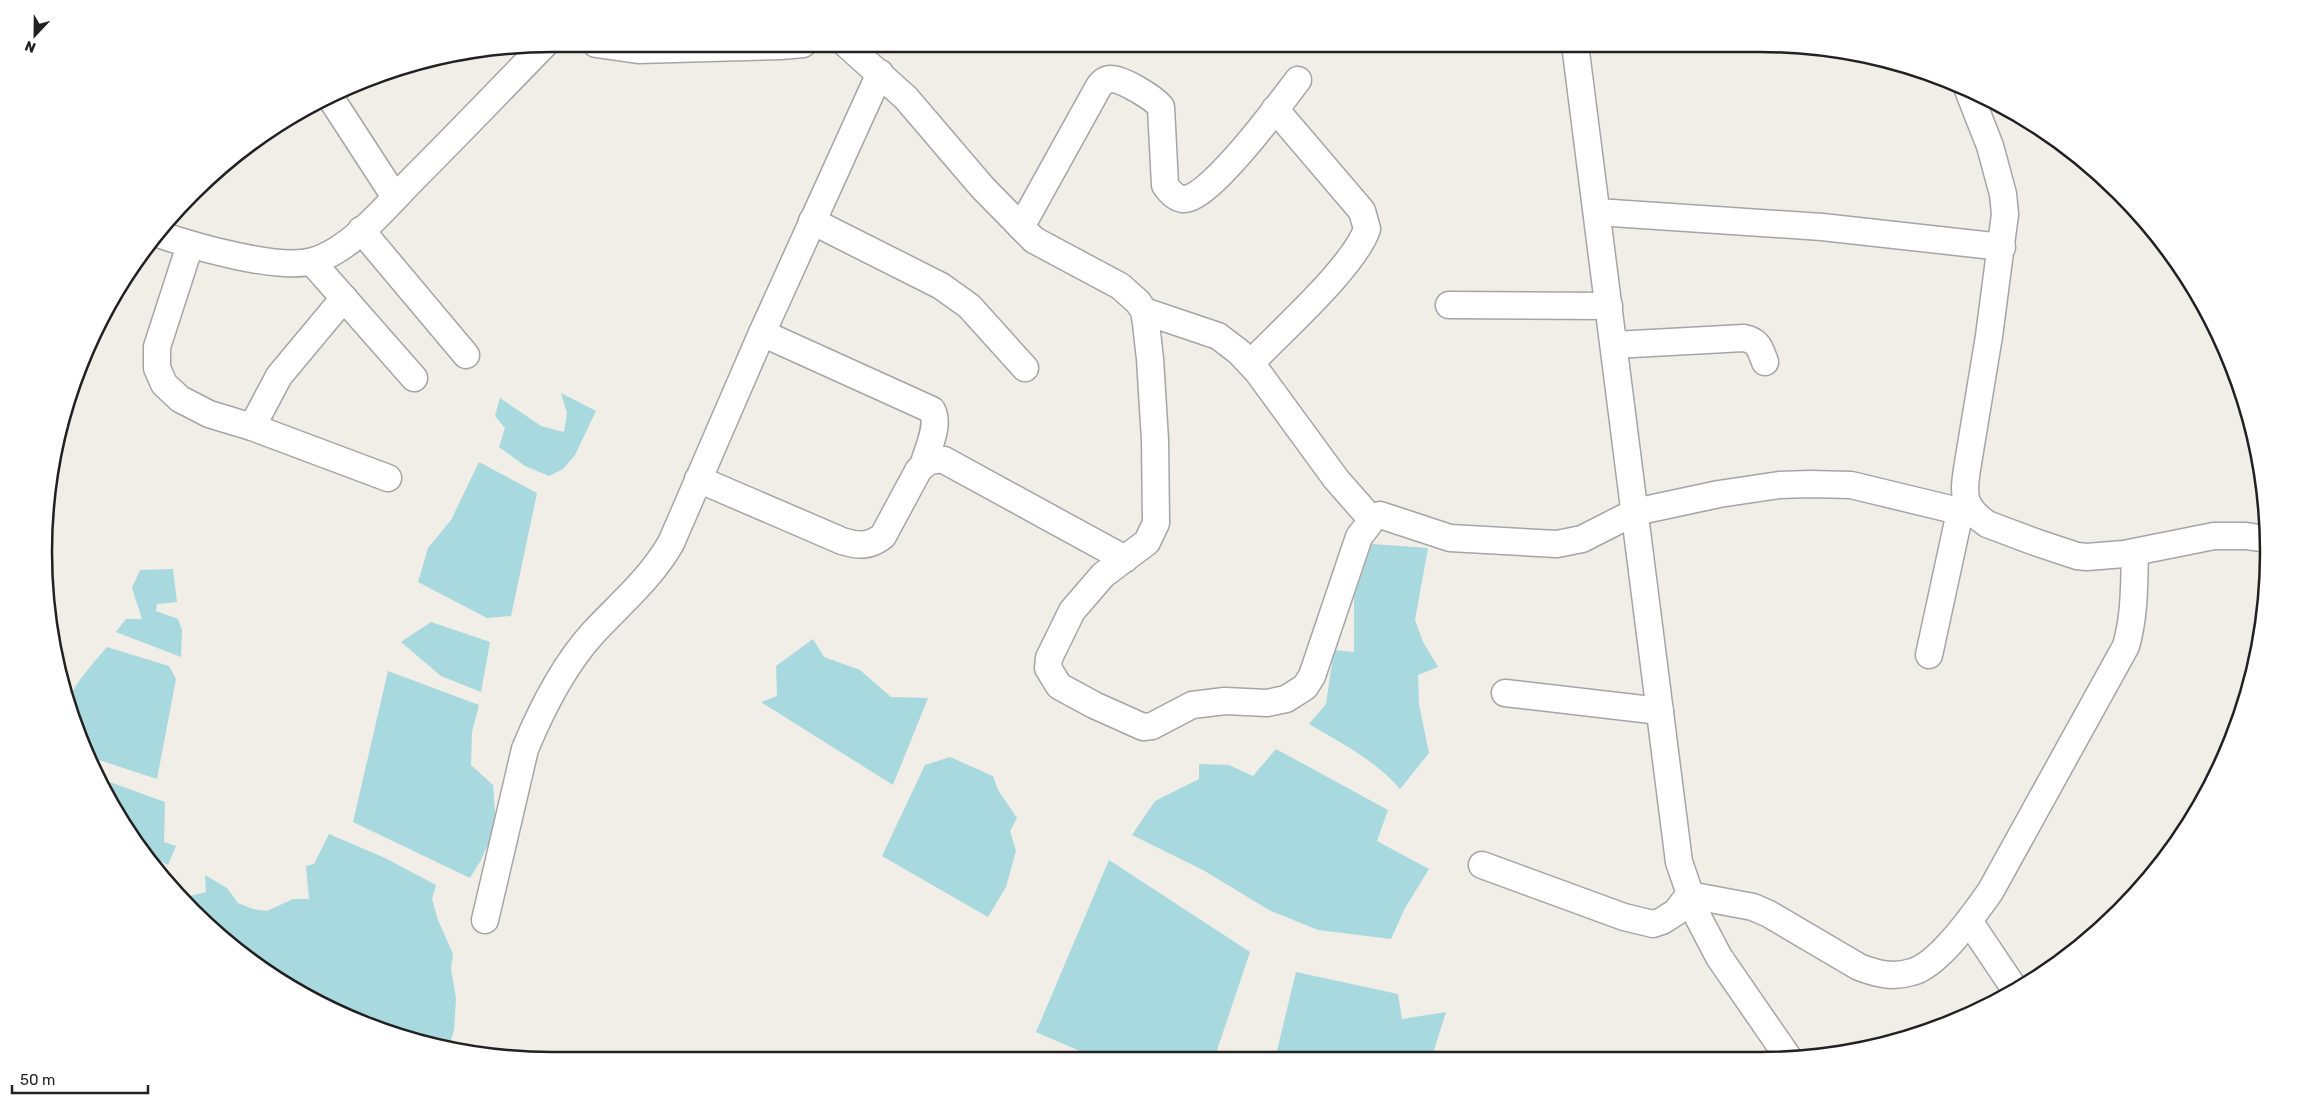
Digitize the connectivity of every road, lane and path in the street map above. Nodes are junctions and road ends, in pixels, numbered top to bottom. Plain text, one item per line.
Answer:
1 (855, 52) edge
2 (1576, 52) edge
3 (536, 53) edge
4 (880, 73) junction
5 (1298, 80) dead end
6 (1972, 100) edge
7 (334, 103) edge
8 (1275, 109) junction
9 (395, 197) junction
10 (1597, 212) junction
11 (812, 221) junction
12 (1021, 227) junction
13 (361, 230) junction
14 (165, 237) edge
15 (190, 246) junction
16 (2002, 247) junction
17 (312, 262) junction
18 (344, 298) junction
19 (1449, 305) dead end
20 (1609, 306) junction
21 (1144, 311) junction
22 (762, 333) junction
23 (1614, 345) junction
24 (466, 354) dead end
25 (1764, 362) dead end
26 (1250, 363) junction
27 (1024, 368) dead end
28 (414, 378) dead end
29 (252, 427) junction
30 (924, 463) junction
31 (388, 478) dead end
32 (698, 479) junction
33 (1635, 512) junction
34 (1967, 514) junction
35 (1372, 520) junction
36 (2259, 538) edge
37 (2135, 552) junction
38 (1125, 559) junction
39 (1929, 655) dead end
40 (1505, 693) dead end
41 (1660, 711) junction
42 (1482, 864) dead end
43 (1689, 896) junction
44 (484, 920) dead end
45 (1970, 921) junction
46 (2012, 985) edge
47 (1784, 1051) edge

1 - 4 street
2 - 10 street
3 - 9 street
4 - 11 street
4 - 12 street
5 - 8 street
6 - 16 street
7 - 9 street
8 - 12 street
8 - 26 street
9 - 13 street
10 - 16 street
10 - 20 street
11 - 22 street
11 - 27 street
12 - 21 street
13 - 17 street
13 - 24 street
14 - 15 street
15 - 17 street
15 - 29 street
16 - 34 street
17 - 18 street
18 - 28 street
18 - 29 street
19 - 20 street
20 - 23 street
21 - 26 street
21 - 38 street
22 - 30 street
22 - 32 street
23 - 25 street
23 - 33 street
26 - 35 street
29 - 31 street
30 - 32 street
30 - 38 street
32 - 44 street
33 - 34 street
33 - 35 street
33 - 41 street
34 - 37 street
34 - 39 street
35 - 38 street
36 - 37 street
37 - 45 street
40 - 41 street
41 - 43 street
42 - 43 street
43 - 45 street
43 - 47 street
45 - 46 street

